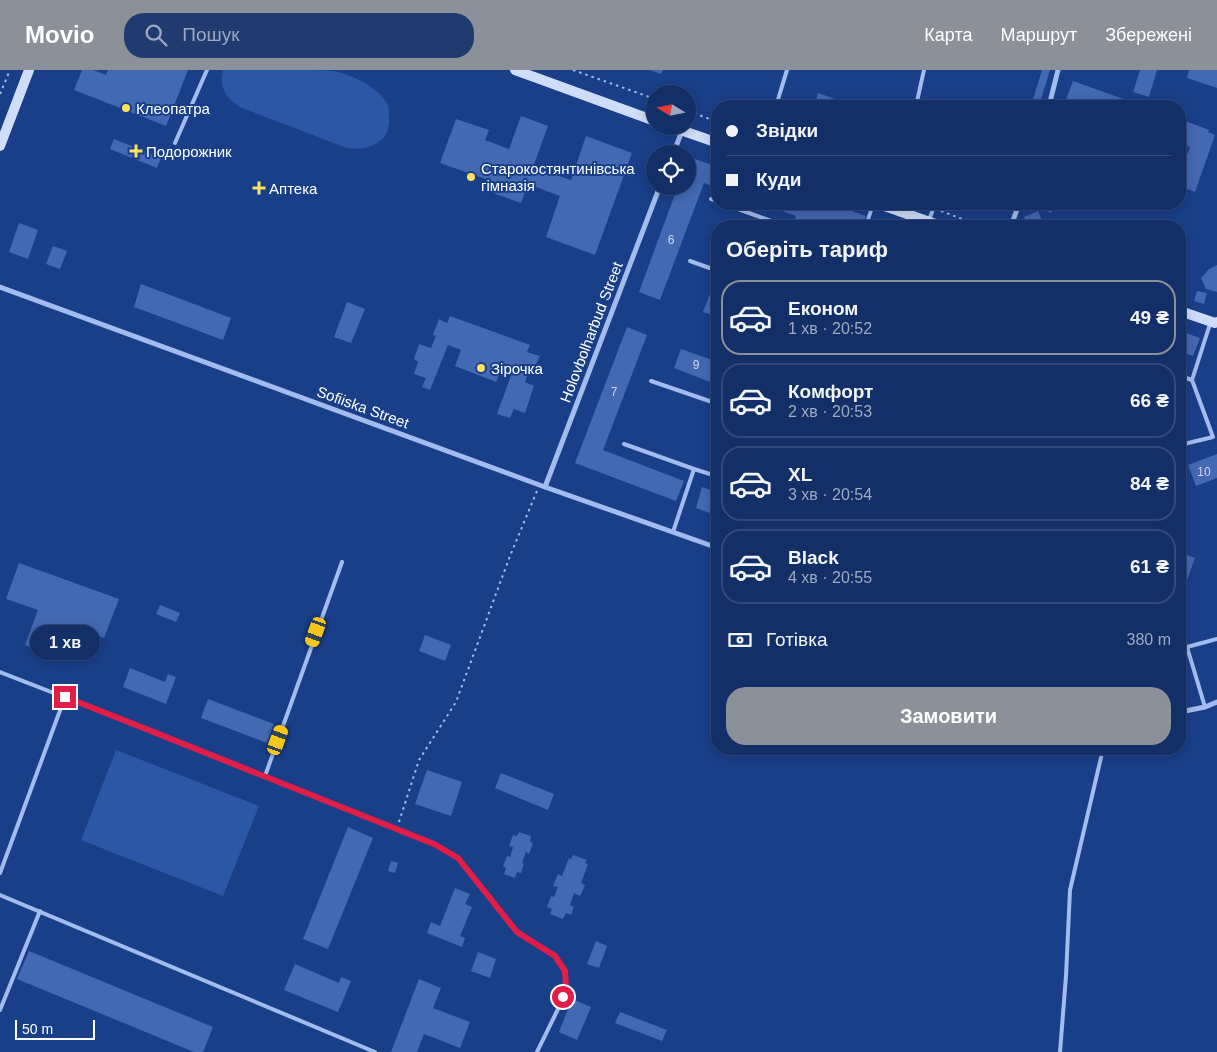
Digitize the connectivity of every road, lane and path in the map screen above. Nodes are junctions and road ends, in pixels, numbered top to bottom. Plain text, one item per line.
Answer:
1 (10, 70) edge
2 (28, 70) edge
3 (207, 70) edge
4 (515, 70) edge
5 (573, 70) edge
6 (787, 70) edge
7 (924, 70) edge
8 (1058, 70) edge
9 (0, 94) edge
10 (646, 97) edge
11 (778, 100) edge
12 (917, 100) edge
13 (1050, 100) edge
14 (696, 114) edge
15 (646, 118) edge
16 (711, 119) edge
17 (694, 135) edge
18 (711, 141) edge
19 (175, 143) dead end
20 (0, 146) edge
21 (657, 195) edge
22 (740, 210) edge
23 (895, 210) edge
24 (943, 210) edge
25 (768, 220) edge
26 (923, 220) edge
27 (966, 220) edge
28 (690, 261) dead end
29 (711, 268) edge
30 (0, 287) edge
31 (1186, 313) edge
32 (1214, 322) edge
33 (1186, 378) edge
34 (1192, 380) junction
35 (651, 381) dead end
36 (711, 402) edge
37 (624, 444) dead end
38 (1186, 444) edge
39 (694, 469) junction
40 (711, 474) edge
41 (545, 487) junction
42 (538, 491) dead end
43 (673, 532) junction
44 (711, 546) edge
45 (342, 562) dead end
46 (1217, 639) edge
47 (1187, 647) joint
48 (0, 672) edge
49 (65, 697) junction
50 (1217, 702) edge
51 (1205, 707) junction
52 (1186, 711) edge
53 (1102, 755) edge
54 (265, 776) junction
55 (396, 829) junction
56 (0, 873) edge
57 (0, 895) edge
58 (40, 911) junction
59 (0, 1010) edge
60 (375, 1052) edge
61 (537, 1052) edge
62 (1060, 1052) edge

1 - 9 path
2 - 20 street
3 - 19 lane
4 - 15 street
5 - 10 path
6 - 11 lane
7 - 12 lane
8 - 13 street
14 - 16 path
17 - 18 street
21 - 41 street, Holovbolharbud Street
22 - 25 lane
23 - 26 street
24 - 27 path
28 - 29 lane
30 - 41 street, Sofiiska Street
31 - 32 street
32 - 34 lane
33 - 34 lane
34 - 38 lane
35 - 36 lane
37 - 39 lane
39 - 40 lane
39 - 43 lane
41 - 43 street, Sofiiska Street
42 - 55 path
43 - 44 street, Sofiiska Street
45 - 54 lane
46 - 47 lane
47 - 51 lane
48 - 49 lane
49 - 54 lane
49 - 56 lane
50 - 51 street
51 - 52 street
53 - 62 lane
54 - 55 lane
55 - 61 lane
57 - 58 lane
58 - 59 lane
58 - 60 lane

